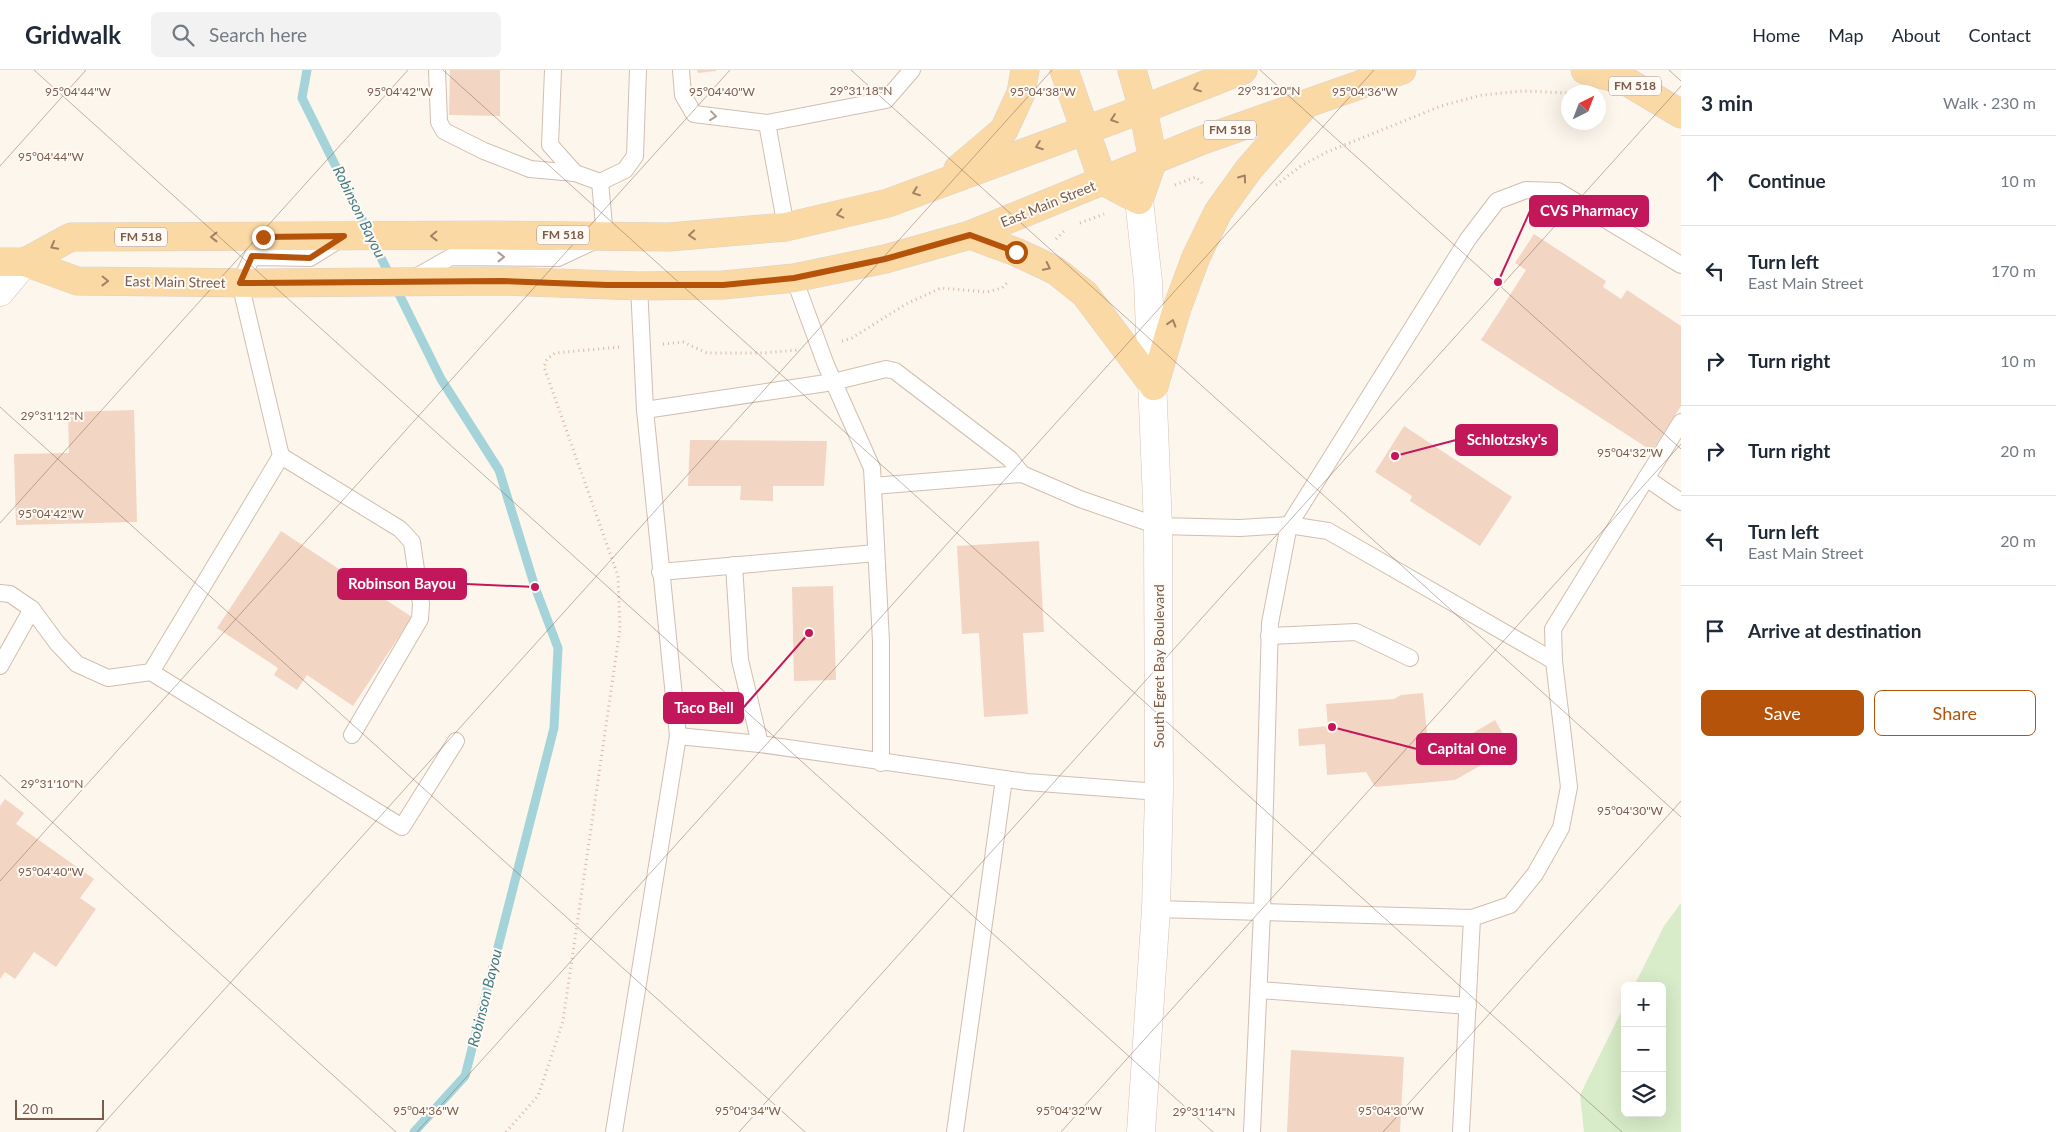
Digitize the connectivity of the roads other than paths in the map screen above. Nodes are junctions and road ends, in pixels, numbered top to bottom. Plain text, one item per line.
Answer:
1 (438, 70) edge
2 (553, 70) edge
3 (638, 70) edge
4 (681, 70) edge
5 (912, 70) edge
6 (1024, 70) edge
7 (1064, 70) edge
8 (1132, 70) edge
9 (1243, 70) edge
10 (1402, 70) edge
11 (1585, 70) edge
12 (1309, 101) junction
13 (1143, 109) junction
14 (1681, 114) edge
15 (767, 123) junction
16 (1085, 130) junction
17 (1152, 160) junction
18 (575, 173) junction
19 (944, 181) junction
20 (1103, 181) junction
21 (600, 182) junction
22 (1139, 200) junction
23 (786, 227) junction
24 (970, 235) junction
25 (344, 236) junction
26 (605, 236) junction
27 (13, 262) edge
28 (1681, 265) edge
29 (794, 278) junction
30 (406, 282) junction
31 (252, 283) junction
32 (639, 286) junction
33 (0, 292) edge
34 (833, 382) junction
35 (1154, 386) junction
36 (645, 410) junction
37 (1681, 422) edge
38 (281, 456) junction
39 (1022, 474) junction
40 (1646, 478) junction
41 (873, 486) junction
42 (1681, 502) edge
43 (1289, 525) junction
44 (1158, 526) junction
45 (876, 553) junction
46 (734, 565) junction
47 (660, 572) junction
48 (0, 593) edge
49 (32, 609) junction
50 (1270, 636) junction
51 (1410, 658) dead end
52 (1554, 662) junction
53 (0, 666) edge
54 (152, 672) junction
55 (352, 736) dead end
56 (678, 736) junction
57 (456, 741) dead end
58 (760, 744) junction
59 (881, 763) junction
60 (1004, 779) junction
61 (1159, 792) junction
62 (1156, 909) junction
63 (1262, 912) junction
64 (1472, 918) junction
65 (1258, 990) junction
66 (1468, 1006) junction
67 (614, 1132) edge
68 (955, 1132) edge
69 (1141, 1132) edge
70 (1252, 1132) edge
71 (1461, 1132) edge

1 - 18 lane
2 - 18 lane
3 - 21 lane
4 -> 15 lane
5 - 15 lane
6 - 19 main road
7 - 16 main road
8 - 13 main road
9 -> 13 main road, FM 518
10 - 12 main road, East Main Street / FM 518
11 - 14 main road, FM 518
12 - 17 main road, East Main Street / FM 518
35 -> 12 main road
13 -> 16 main road, FM 518
13 - 17 main road
15 - 23 lane
16 -> 19 main road, FM 518
16 - 20 main road
17 - 20 main road, East Main Street / FM 518
17 - 22 main road
18 - 21 lane
19 -> 23 main road, FM 518
20 - 22 main road
20 - 24 main road, East Main Street / FM 518
21 - 26 lane
22 - 35 main road, South Egret Bay Boulevard
23 -> 26 main road, FM 518
24 - 29 main road, East Main Street / FM 518
24 -> 35 main road
26 -> 25 main road, FM 518
25 -> 27 main road, FM 518
25 - 31 lane
30 -> 26 lane
27 -> 31 main road, East Main Street / FM 518
27 - 33 main road
28 - 43 lane
29 - 32 main road, East Main Street / FM 518
29 - 34 lane
30 - 31 main road, East Main Street / FM 518
30 - 32 main road, East Main Street / FM 518
31 - 38 lane
32 - 36 lane
34 - 36 lane
34 - 39 lane
34 - 41 lane
35 - 44 main road, South Egret Bay Boulevard
36 - 47 lane
37 - 40 lane
38 - 54 lane
38 - 55 lane
39 - 41 lane
39 - 44 lane
40 - 42 lane
40 - 52 lane
41 - 45 lane
43 - 44 lane
43 - 50 lane
43 - 52 lane
44 - 61 main road, South Egret Bay Boulevard
45 - 46 lane
45 - 59 lane
46 - 47 lane
46 - 58 lane
47 - 56 lane
48 - 49 lane
49 - 53 lane
49 - 54 lane
50 - 51 lane
50 - 63 lane
52 - 64 lane
54 - 57 lane
56 - 58 lane
56 - 67 lane
58 - 59 lane
59 - 60 lane
60 - 61 lane
60 - 68 lane
61 - 62 main road, South Egret Bay Boulevard
62 - 63 lane
62 - 69 main road, South Egret Bay Boulevard
63 - 64 lane
63 - 65 lane
64 - 66 lane
65 - 66 lane
65 - 70 lane
66 - 71 lane

